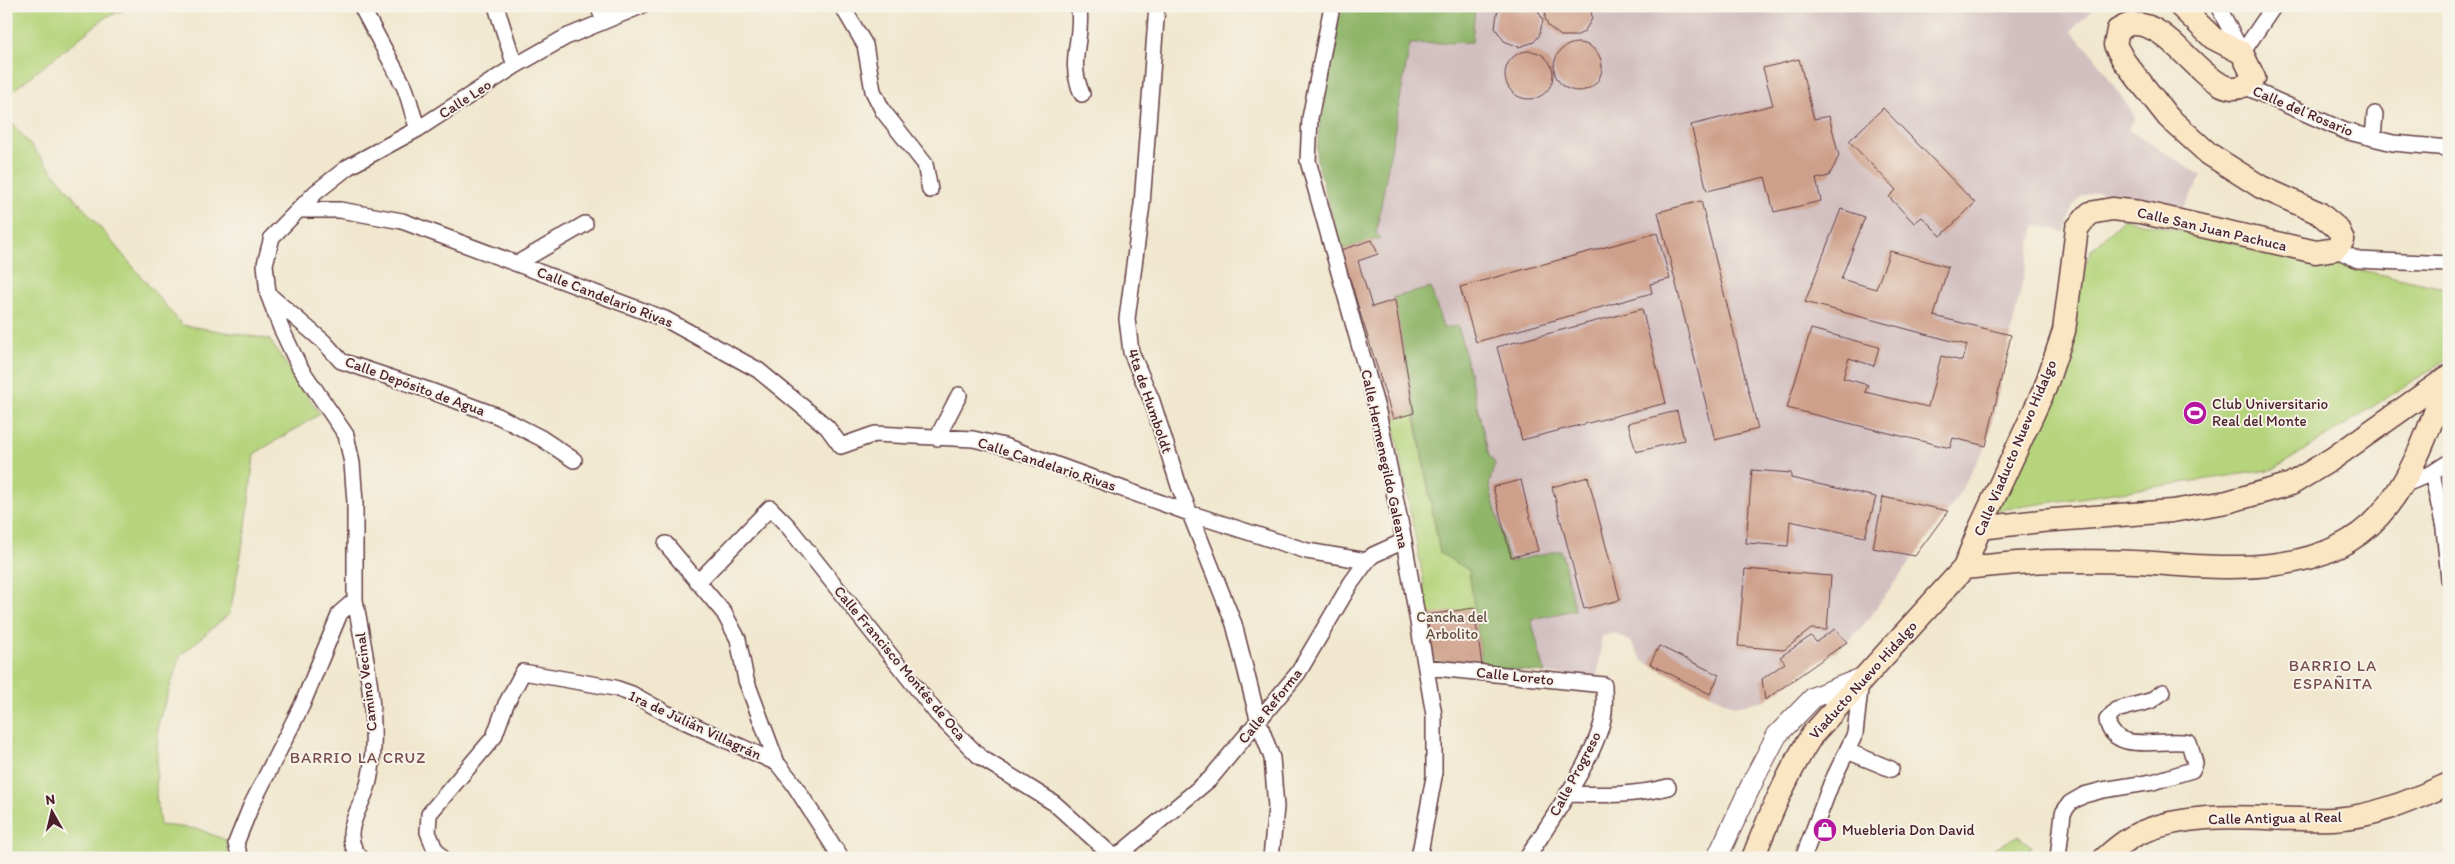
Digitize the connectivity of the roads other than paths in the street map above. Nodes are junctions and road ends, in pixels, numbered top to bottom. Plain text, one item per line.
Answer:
1 (361, 6) edge
2 (496, 6) edge
3 (598, 6) edge
4 (641, 6) edge
5 (842, 6) edge
6 (1076, 6) edge
7 (1157, 6) edge
8 (1332, 6) edge
9 (2180, 6) edge
10 (2218, 6) edge
11 (2274, 6) edge
12 (604, 21) junction
13 (2242, 53) junction
14 (515, 66) junction
15 (2246, 86) junction
16 (1082, 94) dead end
17 (2375, 114) dead end
18 (418, 128) junction
19 (2373, 138) junction
20 (2449, 148) edge
21 (930, 190) dead end
22 (300, 210) junction
23 (2090, 213) joint
24 (585, 224) dead end
25 (2335, 249) junction
26 (518, 263) junction
27 (2449, 264) edge
28 (268, 294) junction
29 (2448, 377) edge
30 (959, 394) dead end
31 (937, 438) junction
32 (574, 460) dead end
33 (2449, 462) edge
34 (2432, 473) junction
35 (2400, 486) junction
36 (1192, 514) junction
37 (2445, 520) edge
38 (1980, 528) junction
39 (1404, 541) junction
40 (666, 544) dead end
41 (1367, 561) junction
42 (1964, 568) junction
43 (2449, 579) edge
44 (698, 582) junction
45 (354, 600) junction
46 (1426, 667) junction
47 (1862, 678) junction
48 (1604, 685) joint
49 (2164, 692) dead end
50 (1258, 722) junction
51 (1847, 751) junction
52 (777, 763) junction
53 (1892, 769) dead end
54 (2449, 784) edge
55 (1668, 787) dead end
56 (1567, 794) junction
57 (358, 854) edge
58 (240, 858) edge
59 (442, 858) edge
60 (841, 858) edge
61 (1115, 858) edge
62 (1271, 858) edge
63 (1419, 858) edge
64 (1527, 858) edge
65 (1717, 858) edge
66 (1753, 858) edge
67 (1804, 858) edge
68 (2058, 858) edge
69 (2105, 858) edge

1 - 18 street
2 - 14 street
3 - 12 street
4 - 12 street, Calle Leo
5 - 21 street
6 - 16 street
7 - 36 street, 4ta de Humboldt
8 - 39 street, Calle Hermenegildo Galeana
9 - 13 main road
10 - 13 street
11 - 13 street
12 - 14 street, Calle Leo
13 - 15 main road
14 - 18 street, Calle Leo
15 - 19 street, Calle del Rosario
15 - 25 main road
17 - 19 street
18 - 22 street, Calle Leo
19 - 20 street, Calle del Rosario
22 - 26 street, Calle Candelario Rivas
22 - 28 street, Calle Leo
23 - 25 main road, Calle San Juan Pachuca
23 - 38 main road, Calle Viaducto Nuevo Hidalgo
24 - 26 street
25 - 27 street, Calle San Juan Pachuca
26 - 31 street, Calle Candelario Rivas
28 - 32 street, Calle Depósito de Agua
28 - 45 street, Camino Vecinal
29 - 35 main road
29 - 38 main road
30 - 31 street
31 - 36 street, Calle Candelario Rivas
33 - 34 street
34 - 35 street
34 - 37 street
35 - 42 main road
36 - 41 street, Calle Candelario Rivas
36 - 50 street, 4ta de Humboldt
37 - 43 street
38 - 42 main road, Calle Viaducto Nuevo Hidalgo
39 - 41 street, Calle Reforma
39 - 46 street, Calle Hermenegildo Galeana
40 - 44 street
41 - 50 street, Calle Reforma
42 - 47 main road, Viaducto Nuevo Hidalgo
44 - 52 street
44 - 61 street, Calle Francisco Montés de Oca
45 - 57 street, Camino Vecinal
45 - 58 street
46 - 48 street, Calle Loreto
46 - 63 street, Calle Hermenegildo Galeana
47 - 51 street
47 - 65 street
47 - 66 main road, Viaducto Nuevo Hidalgo
48 - 56 street, Calle Progreso
49 - 68 street
50 - 61 street, Calle Reforma
50 - 62 street, 4ta de Humboldt
51 - 53 street
51 - 67 street
52 - 59 street, 1ra de Julián Villagrán
52 - 60 street
54 - 69 main road, Calle Antigua al Real
55 - 56 street
56 - 64 street, Calle Progreso

